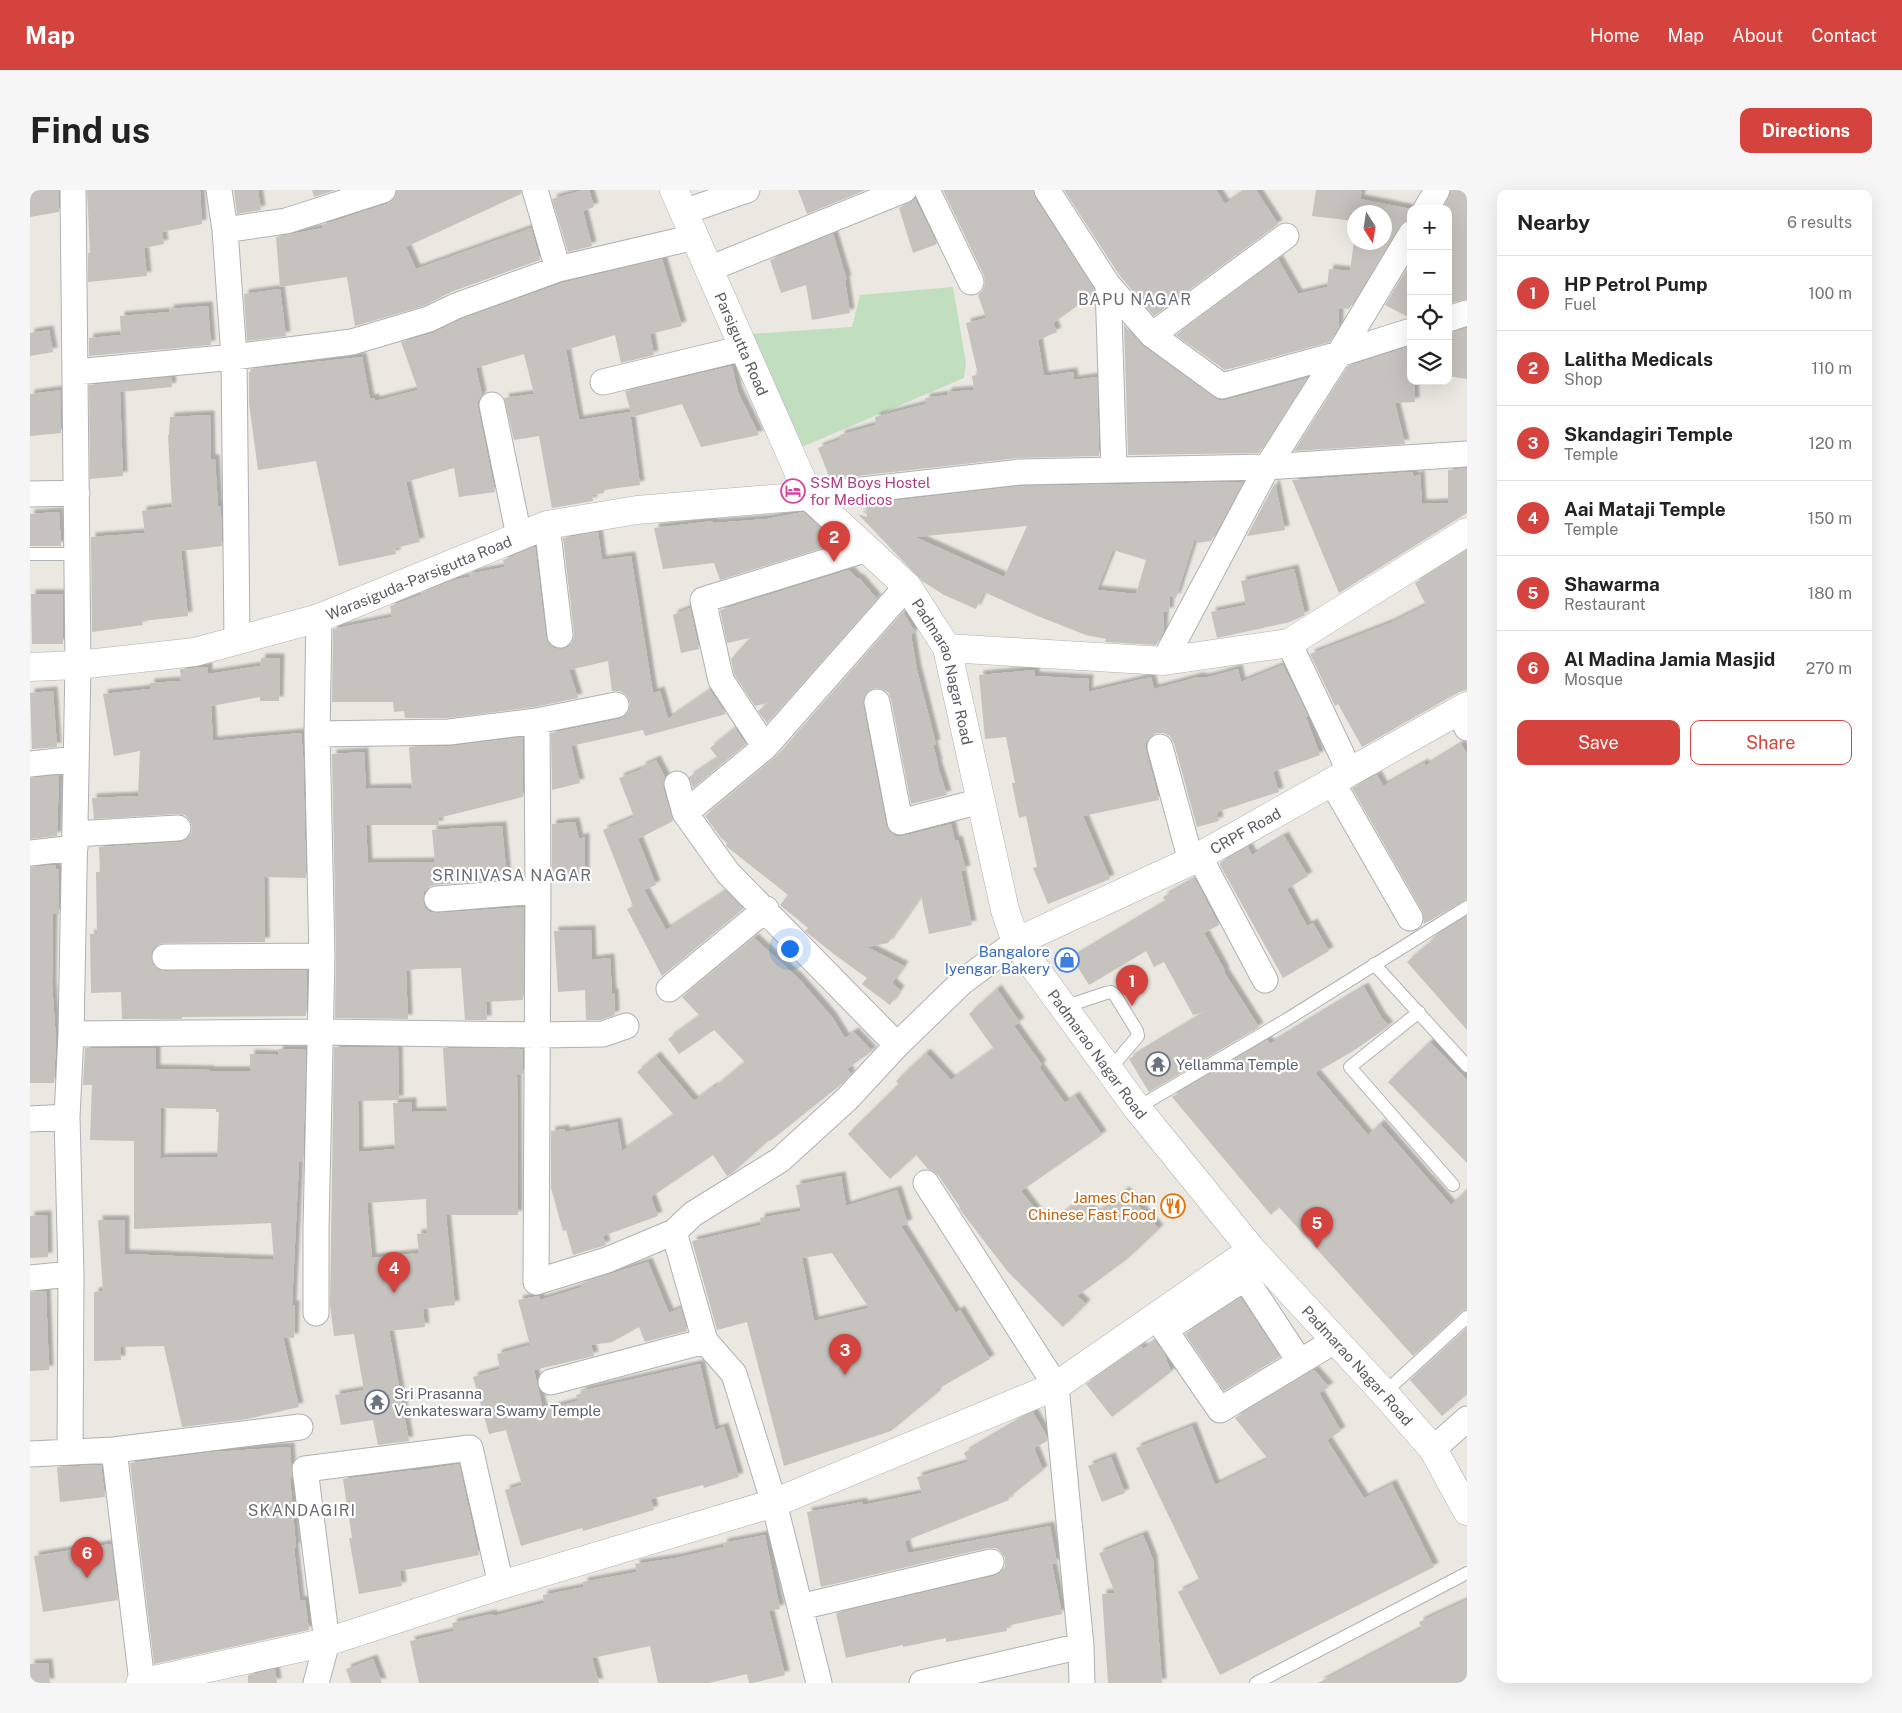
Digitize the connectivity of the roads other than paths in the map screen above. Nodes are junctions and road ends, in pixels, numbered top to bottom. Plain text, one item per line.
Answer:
1 (73, 190) edge
2 (219, 190) edge
3 (384, 190) edge
4 (535, 190) edge
5 (747, 190) edge
6 (904, 190) edge
7 (927, 190) edge
8 (1047, 190) edge
9 (1436, 190) edge
10 (679, 201) edge
11 (1428, 205) edge
12 (226, 230) junction
13 (1286, 236) dead end
14 (695, 237) junction
15 (1407, 241) edge
16 (709, 268) junction
17 (558, 269) junction
18 (971, 282) dead end
19 (1108, 284) junction
20 (1467, 313) edge
21 (1452, 318) edge
22 (1407, 332) edge
23 (1152, 335) junction
24 (744, 348) junction
25 (1339, 354) junction
26 (234, 357) junction
27 (76, 372) junction
28 (602, 382) dead end
29 (492, 405) dead end
30 (1467, 454) edge
31 (1267, 467) junction
32 (1114, 470) junction
33 (77, 493) junction
34 (30, 494) edge
35 (809, 496) junction
36 (547, 525) junction
37 (1467, 532) edge
38 (519, 536) junction
39 (867, 549) junction
40 (30, 554) edge
41 (77, 554) junction
42 (907, 586) junction
43 (319, 618) junction
44 (560, 635) dead end
45 (237, 640) junction
46 (1289, 643) junction
47 (947, 648) junction
48 (1164, 661) junction
49 (78, 665) junction
50 (30, 667) edge
51 (877, 702) dead end
52 (616, 705) dead end
53 (1464, 715) edge
54 (536, 721) junction
55 (317, 734) junction
56 (765, 747) junction
57 (1160, 747) dead end
58 (76, 760) junction
59 (30, 764) edge
60 (1341, 777) junction
61 (677, 784) dead end
62 (982, 800) junction
63 (685, 813) junction
64 (178, 828) dead end
65 (75, 841) junction
66 (30, 853) edge
67 (1195, 858) junction
68 (538, 891) junction
69 (437, 899) dead end
70 (1467, 906) edge
71 (766, 909) junction
72 (1410, 918) dead end
73 (1016, 942) junction
74 (322, 956) junction
75 (165, 957) dead end
76 (1374, 964) junction
77 (1265, 980) dead end
78 (669, 989) dead end
79 (1064, 1007) junction
80 (1419, 1012) junction
81 (626, 1026) dead end
82 (320, 1032) junction
83 (71, 1034) junction
84 (536, 1035) junction
85 (897, 1045) junction
86 (1467, 1066) edge
87 (1110, 1069) junction
88 (1137, 1108) junction
89 (67, 1117) junction
90 (30, 1119) edge
91 (926, 1183) dead end
92 (1453, 1185) dead end
93 (674, 1232) junction
94 (1252, 1250) junction
95 (71, 1274) junction
96 (30, 1278) edge
97 (316, 1313) dead end
98 (1467, 1317) edge
99 (1336, 1340) junction
100 (705, 1341) junction
101 (1300, 1362) junction
102 (551, 1382) dead end
103 (1056, 1386) junction
104 (1384, 1392) junction
105 (1467, 1419) edge
106 (300, 1428) dead end
107 (1433, 1449) junction
108 (114, 1450) junction
109 (70, 1452) junction
110 (30, 1454) edge
111 (774, 1503) junction
112 (1467, 1511) edge
113 (991, 1562) dead end
114 (1467, 1573) edge
115 (502, 1585) junction
116 (800, 1607) junction
117 (327, 1642) junction
118 (1081, 1646) junction
119 (141, 1682) edge
120 (316, 1683) edge
121 (819, 1683) edge
122 (922, 1683) edge
123 (1082, 1683) edge
124 (1256, 1683) edge

1 - 27 street
2 - 12 street
3 - 12 street
4 - 17 street
5 - 10 street
6 - 16 street
7 - 18 street
8 - 19 street
9 - 11 street
10 - 14 street, Parsigutta Road
12 - 26 street
13 - 23 street
14 - 16 street, Parsigutta Road
14 - 17 street
15 - 25 street
16 - 24 street, Parsigutta Road
17 - 26 street
19 - 23 street
19 - 32 street
20 - 21 street
22 - 25 street
23 - 25 street
24 - 28 street
24 - 35 street, Parsigutta Road
25 - 31 street
26 - 27 street
26 - 45 street
27 - 33 street
29 - 38 street
30 - 31 street
31 - 32 street
31 - 48 street
32 - 35 street
33 - 34 street
33 - 41 street
35 - 36 street, Warasiguda-Parsigutta Road
35 - 39 street, Padmarao Nagar Road
36 - 38 street, Warasiguda-Parsigutta Road
36 - 44 street
37 - 46 street
38 - 43 street, Warasiguda-Parsigutta Road
39 - 42 street, Padmarao Nagar Road
39 - 56 street
40 - 41 lane
41 - 49 street
42 - 47 street, Padmarao Nagar Road
42 - 56 street
43 - 45 street, Warasiguda-Parsigutta Road
43 - 55 street
45 - 49 street, Warasiguda-Parsigutta Road
46 - 48 street
46 - 60 street
47 - 48 street
47 - 62 street, Padmarao Nagar Road
49 - 50 street, Warasiguda-Parsigutta Road
49 - 58 street
51 - 62 street
52 - 54 street
53 - 60 street, CRPF Road
54 - 55 street
54 - 68 street
55 - 74 street
56 - 63 street
57 - 67 street
58 - 59 street
58 - 65 street
60 - 67 street, CRPF Road
60 - 72 street
61 - 63 street
62 - 73 street, Padmarao Nagar Road
63 - 71 street
64 - 65 street
65 - 66 street
65 - 83 street
67 - 73 street, CRPF Road
67 - 77 street
68 - 69 street
68 - 84 street
70 - 76 lane
71 - 78 street
71 - 85 street
73 - 79 street, Padmarao Nagar Road
73 - 85 street
74 - 75 street
74 - 82 street
76 - 80 lane
76 - 88 lane
79 - 87 street, Padmarao Nagar Road
79 - 87 lane
80 - 86 lane
80 - 92 lane
81 - 84 street
82 - 83 street
82 - 84 street
82 - 97 street
83 - 89 street
84 - 93 street
85 - 93 street
87 - 88 street, Padmarao Nagar Road
88 - 94 street, Padmarao Nagar Road
89 - 90 street
89 - 95 street
91 - 103 street
93 - 100 street
94 - 99 street, Padmarao Nagar Road
94 - 103 street
95 - 96 street
95 - 109 street
98 - 104 lane
99 - 101 street
99 - 104 street, Padmarao Nagar Road
100 - 102 street
100 - 111 street
101 - 101 street
103 - 111 street
103 - 118 street
104 - 107 street, Padmarao Nagar Road
105 - 107 street
106 - 108 street
107 - 112 street, Padmarao Nagar Road
108 - 109 street
108 - 119 street
109 - 110 street
111 - 115 street
111 - 116 street
113 - 116 street
114 - 124 lane
115 - 117 street
115 - 117 street
116 - 121 street
117 - 119 street
117 - 120 street
118 - 122 street
118 - 123 street

